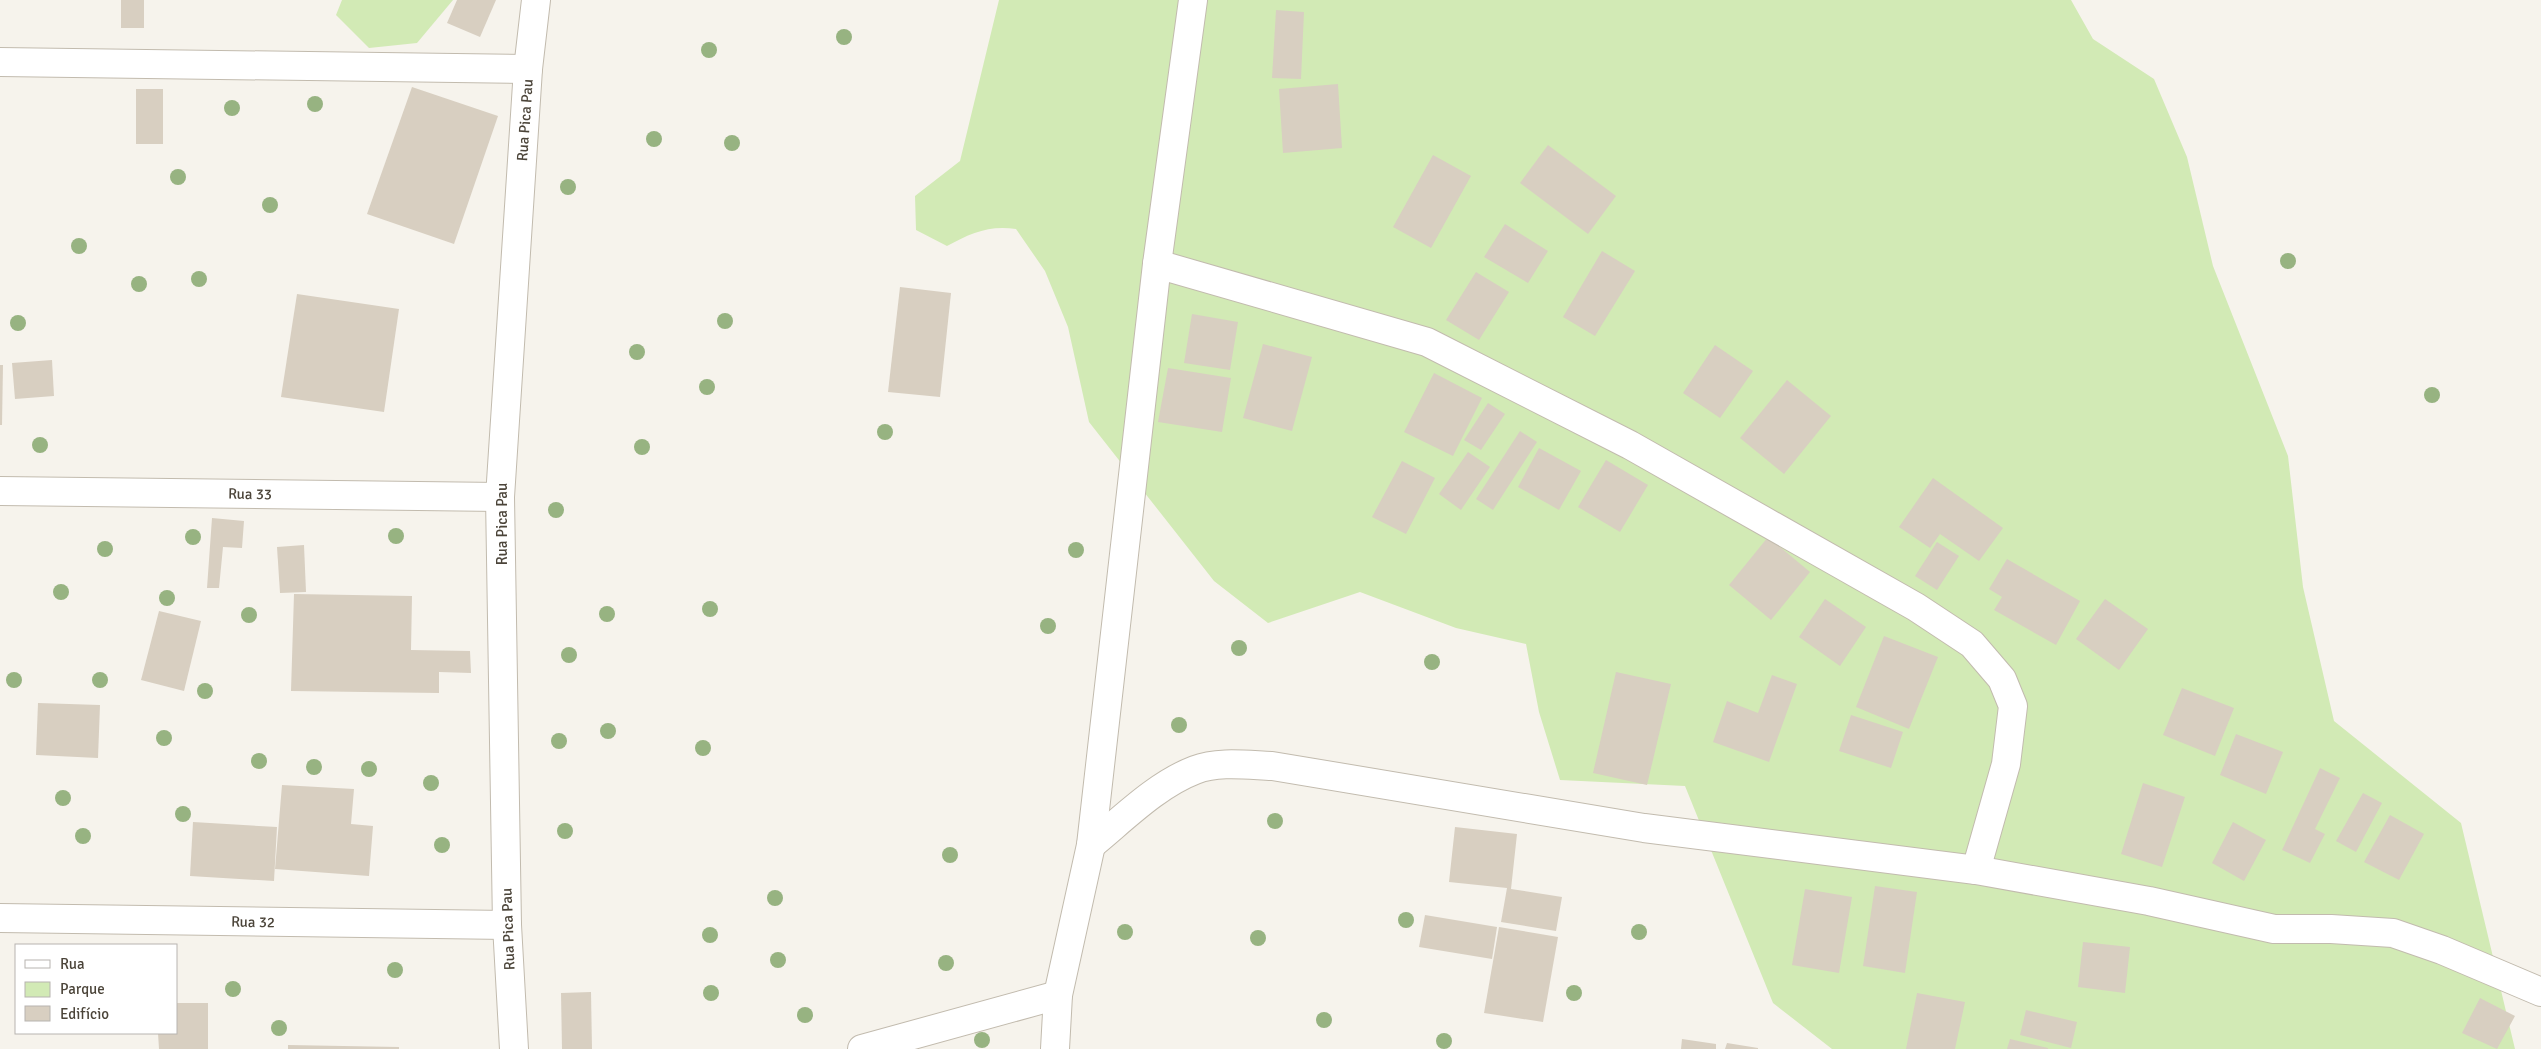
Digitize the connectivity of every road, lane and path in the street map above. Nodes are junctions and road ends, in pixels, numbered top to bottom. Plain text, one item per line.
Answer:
1 (536, 0) edge
2 (1193, 0) edge
3 (0, 62) edge
4 (528, 69) junction
5 (1157, 264) junction
6 (0, 491) edge
7 (500, 497) junction
8 (1092, 845) junction
9 (1976, 870) junction
10 (0, 918) edge
11 (507, 926) junction
12 (2541, 992) edge
13 (1058, 996) junction
14 (514, 1049) edge
15 (862, 1049) edge
16 (1055, 1049) edge

1 - 4 street, Rua Pica Pau
2 - 5 street
3 - 4 street
4 - 7 street, Rua Pica Pau
5 - 8 street
5 - 9 street
6 - 7 street, Rua 33
7 - 11 street, Rua Pica Pau
8 - 9 street
8 - 13 street
9 - 12 street
10 - 11 street, Rua 32
11 - 14 street, Rua Pica Pau
13 - 15 street
13 - 16 street

